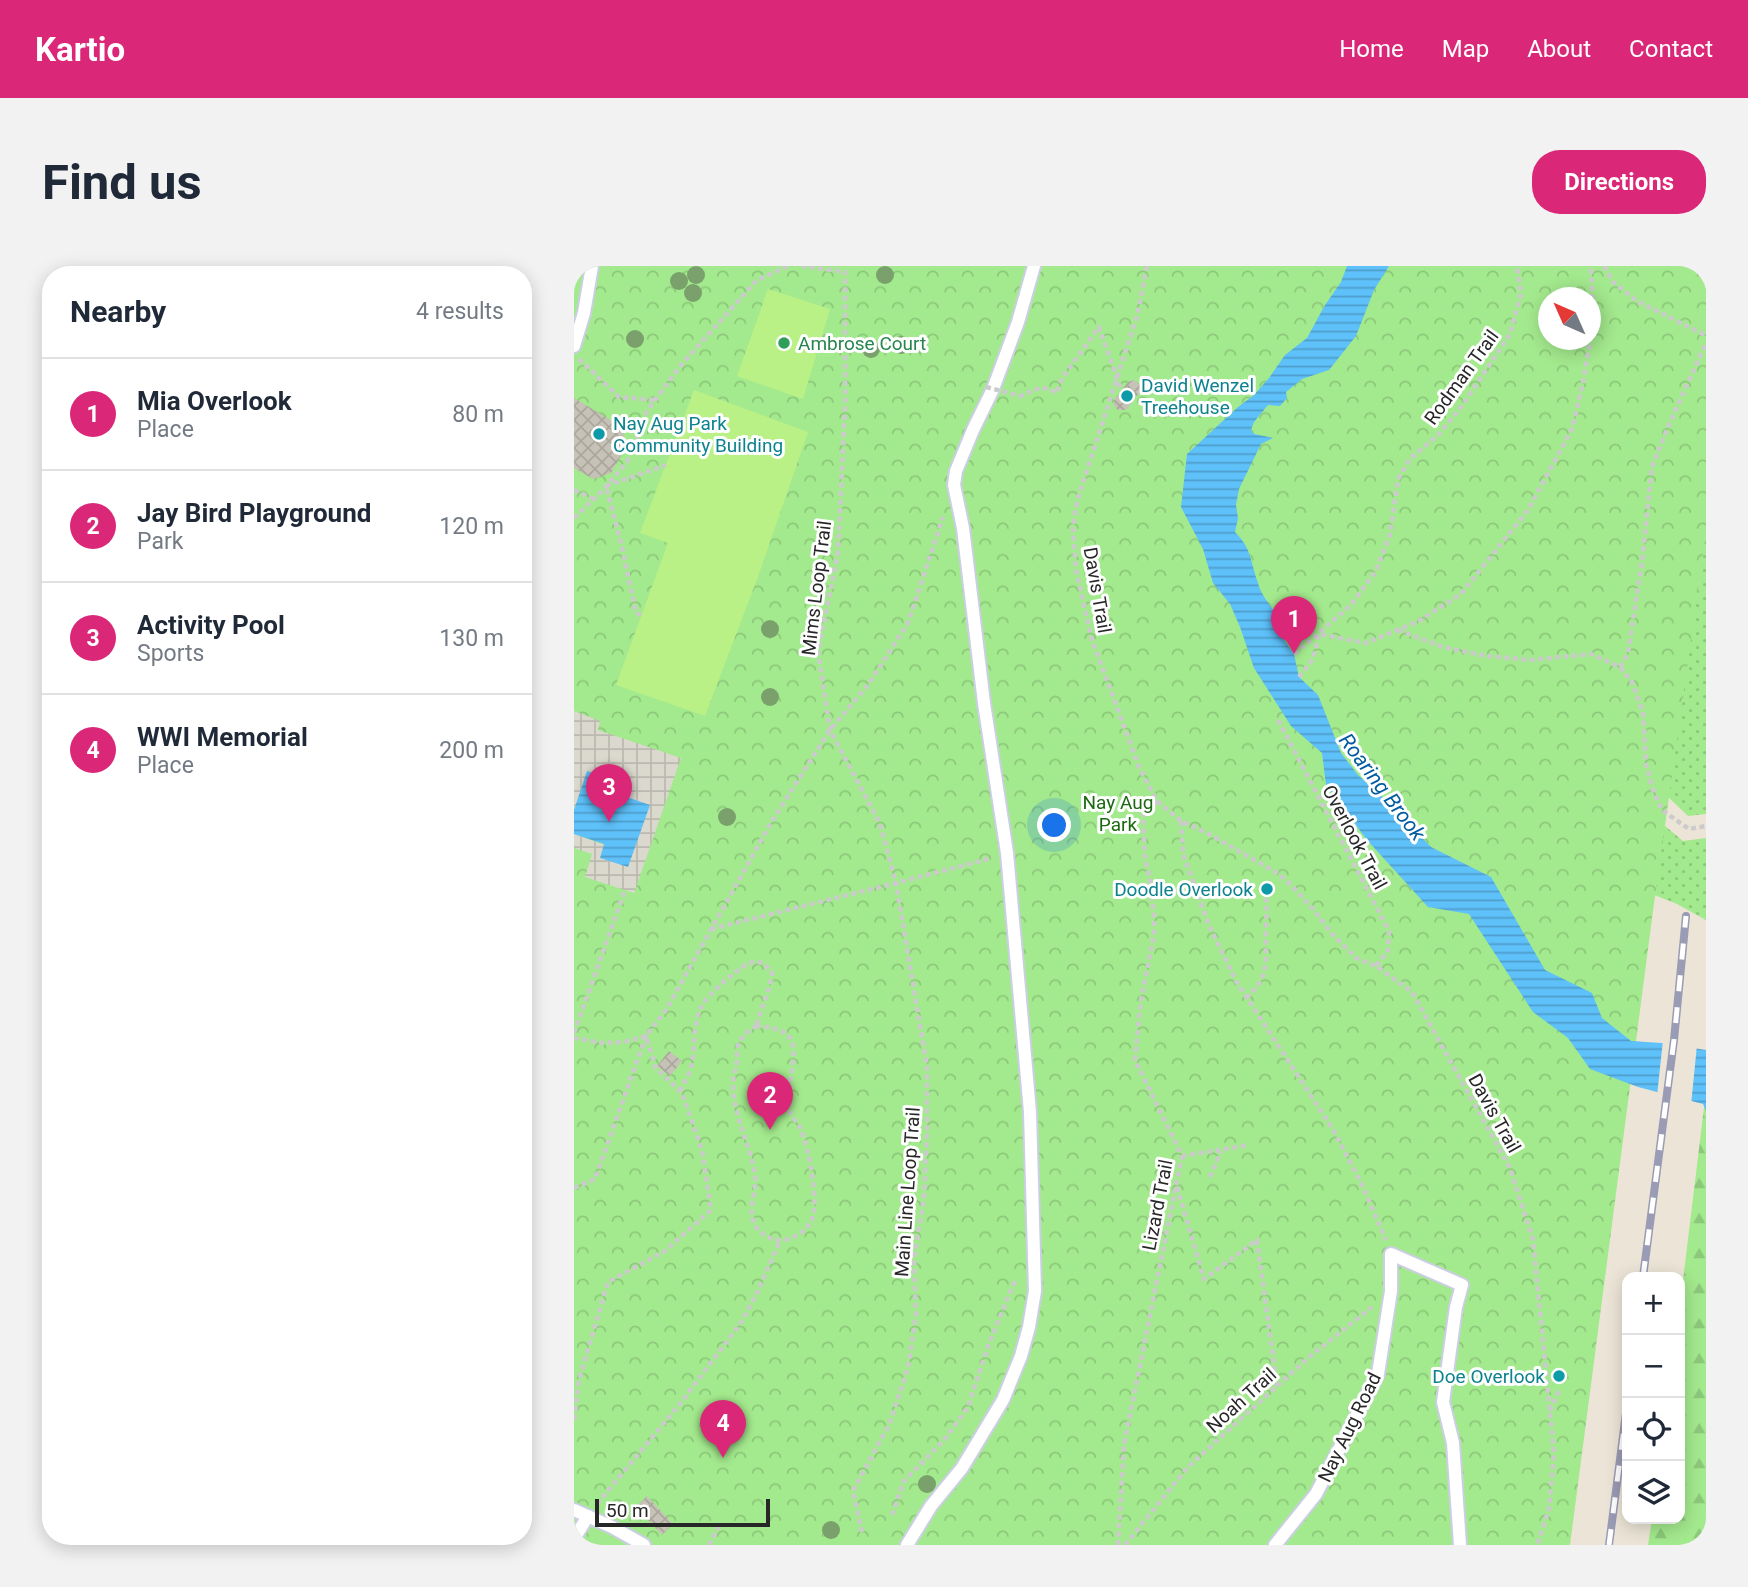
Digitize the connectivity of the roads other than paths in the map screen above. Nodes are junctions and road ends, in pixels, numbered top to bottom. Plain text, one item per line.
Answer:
1 (592, 266) edge
2 (1034, 266) edge
3 (574, 346) edge
4 (574, 1510) edge
5 (588, 1516) junction
6 (574, 1539) edge
7 (645, 1545) edge
8 (907, 1545) edge
9 (1275, 1545) edge
10 (1460, 1545) edge

1 - 3 lane
2 - 8 lane
4 - 5 lane
5 - 6 lane
5 - 7 lane
9 - 10 lane, Nay Aug Road

